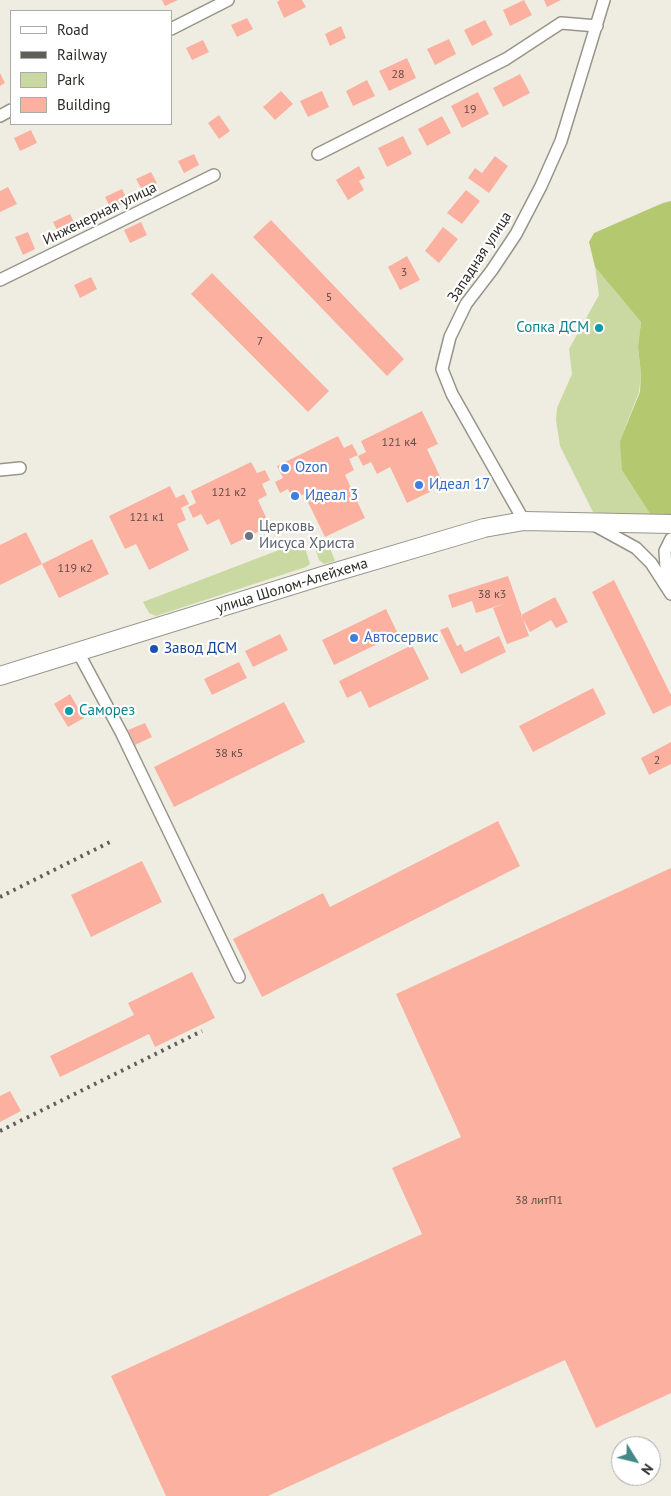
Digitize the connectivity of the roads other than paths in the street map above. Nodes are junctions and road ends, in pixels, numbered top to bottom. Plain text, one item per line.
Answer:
1 (228, 0) edge
2 (604, 0) edge
3 (597, 26) junction
4 (172, 28) edge
5 (318, 154) dead end
6 (214, 175) dead end
7 (0, 280) edge
8 (20, 468) dead end
9 (0, 470) edge
10 (524, 521) junction
11 (588, 522) junction
12 (671, 524) edge
13 (671, 539) edge
14 (669, 590) edge
15 (78, 652) junction
16 (0, 676) edge
17 (239, 977) dead end

1 - 4 street
2 - 3 street, Западная улица
3 - 5 street
3 - 10 street, Западная улица
6 - 7 street, Инженерная улица
8 - 9 street
10 - 11 main road, улица Шолом-Алейхема
10 - 15 main road, улица Шолом-Алейхема
11 - 12 main road, улица Шолом-Алейхема
11 - 14 street
13 - 14 street
15 - 16 main road, улица Шолом-Алейхема
15 - 17 street

